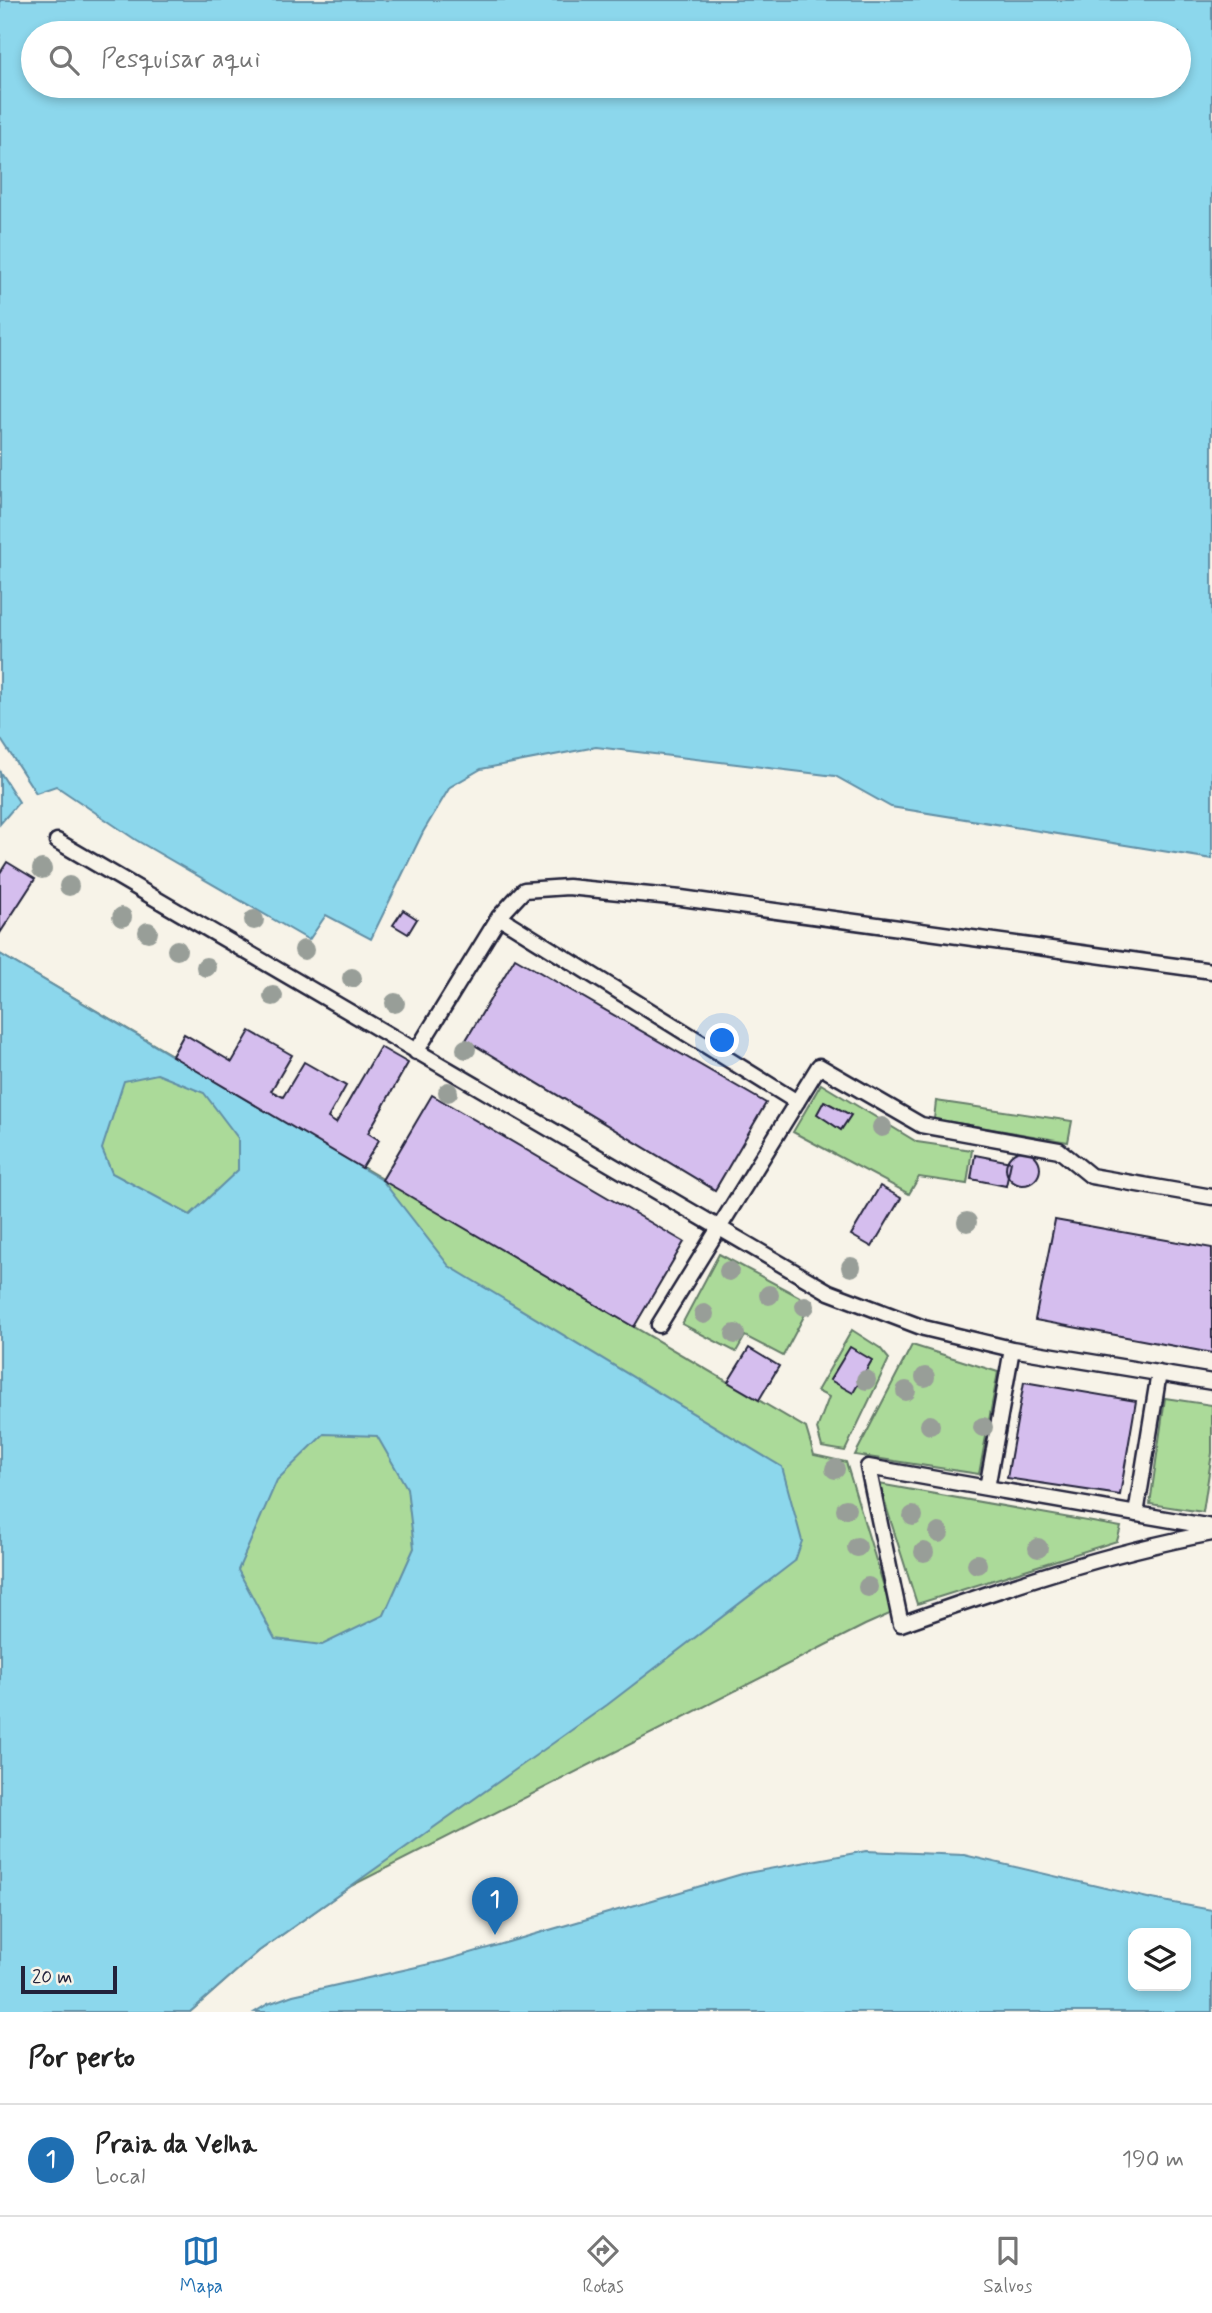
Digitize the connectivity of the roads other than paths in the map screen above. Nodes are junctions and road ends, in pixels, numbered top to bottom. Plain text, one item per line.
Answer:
1 (57, 841) dead end
2 (499, 917) junction
3 (1212, 971) edge
4 (416, 1052) junction
5 (797, 1102) junction
6 (1212, 1197) edge
7 (719, 1228) junction
8 (659, 1325) dead end
9 (1012, 1349) junction
10 (1159, 1373) junction
11 (1212, 1382) edge
12 (987, 1488) junction
13 (1136, 1514) junction
14 (1212, 1526) edge
15 (1212, 1533) edge

1 - 4 lane
2 - 3 lane
2 - 4 lane
2 - 5 lane
4 - 7 lane
5 - 6 lane
5 - 7 lane
7 - 8 lane
7 - 9 lane
9 - 10 lane
9 - 12 lane
10 - 11 lane
10 - 13 lane
12 - 13 lane
12 - 15 lane
13 - 14 lane

